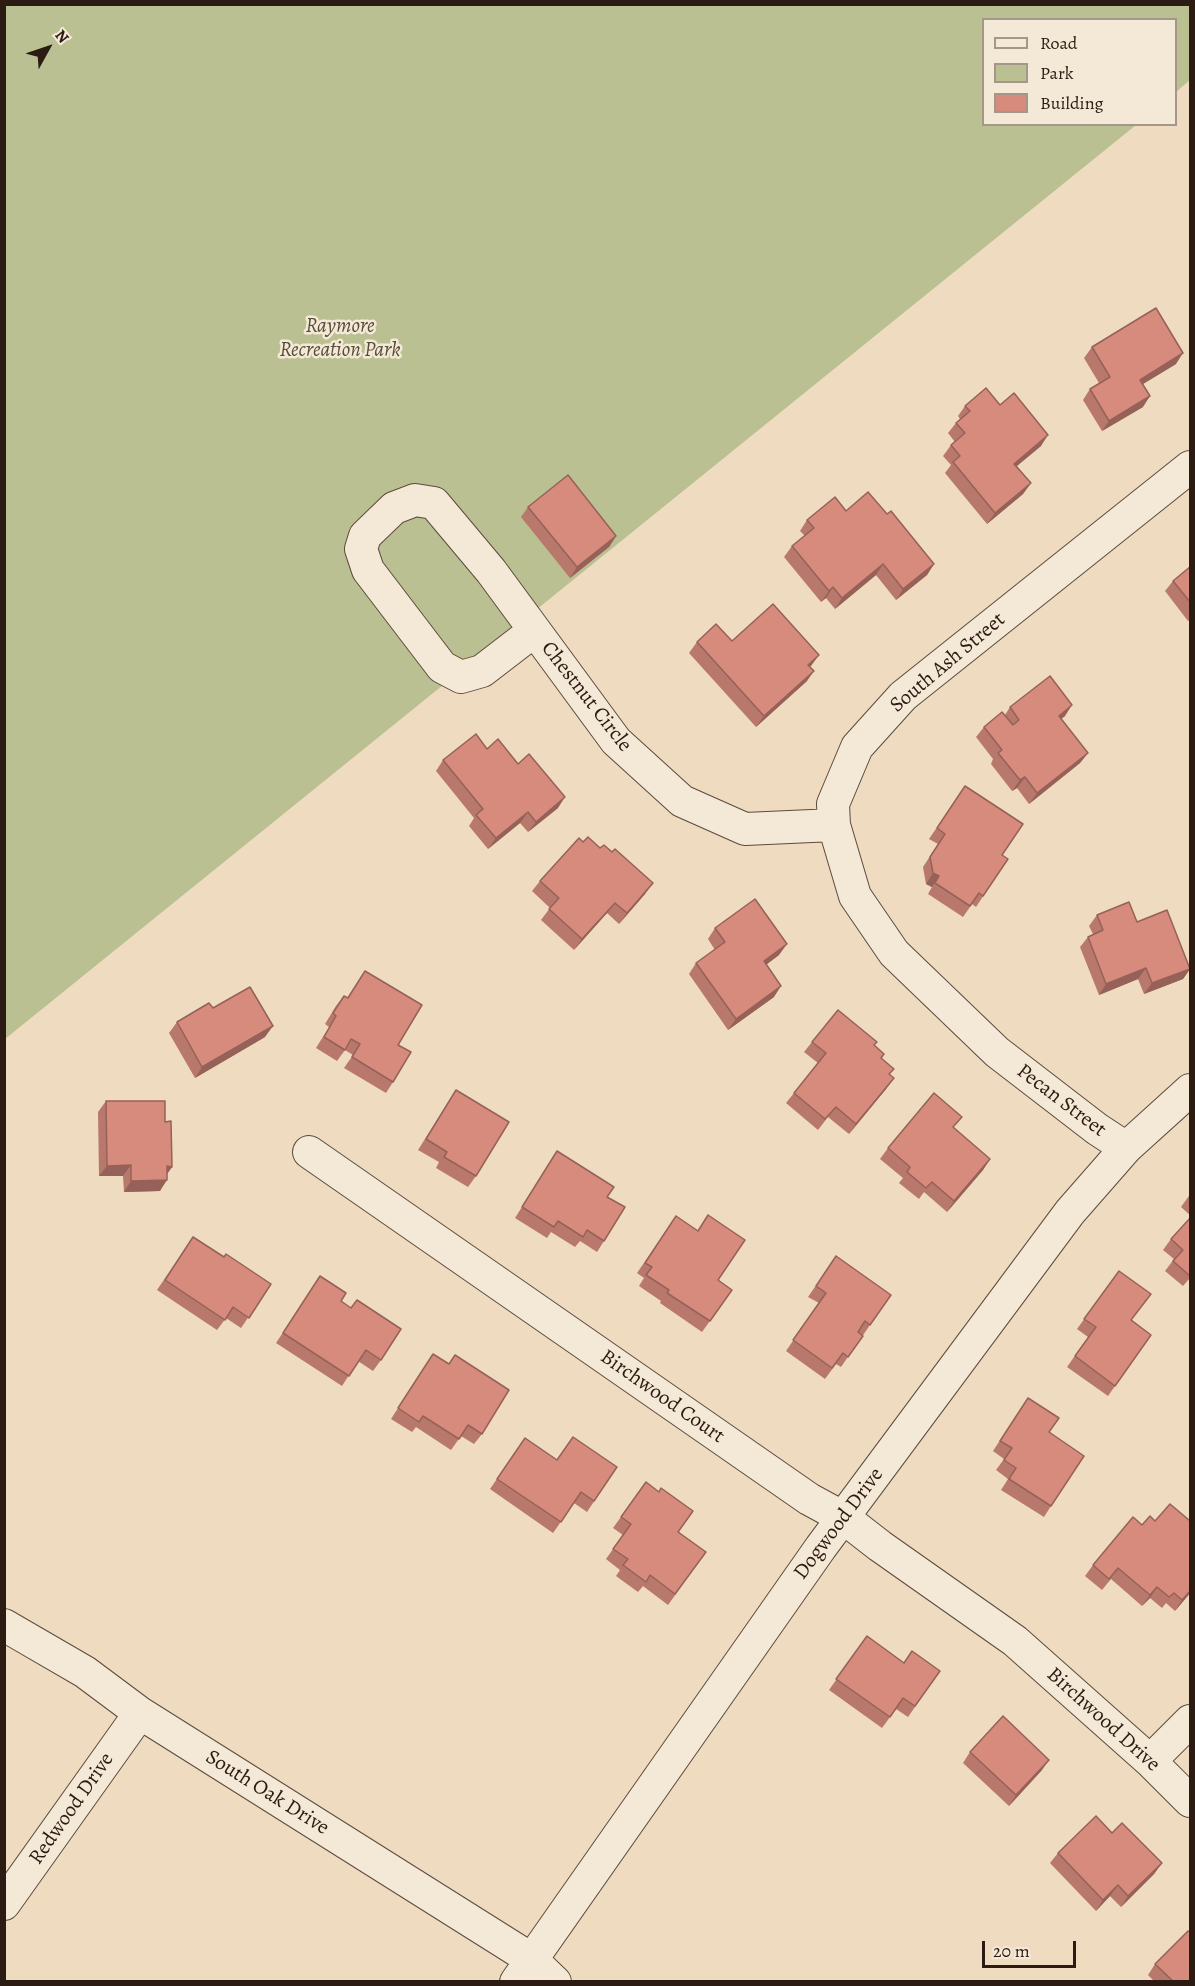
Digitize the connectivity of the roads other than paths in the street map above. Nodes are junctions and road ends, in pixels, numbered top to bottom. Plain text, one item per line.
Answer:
1 (1191, 467) edge
2 (534, 631) junction
3 (834, 825) junction
4 (997, 1052) joint
5 (1191, 1090) edge
6 (1126, 1148) junction
7 (309, 1152) dead end
8 (844, 1518) junction
9 (4, 1625) edge
10 (1015, 1641) joint
11 (140, 1713) junction
12 (1191, 1721) edge
13 (1150, 1761) junction
14 (1191, 1801) edge
15 (4, 1904) edge
16 (524, 1970) edge
17 (555, 1982) edge

1 - 3 street, South Ash Street
2 - 2 street, Chestnut Circle
2 - 3 street, Chestnut Circle
3 - 4 street, South Ash Street
4 - 6 street, Pecan Street
5 - 6 street, Dogwood Drive
6 - 8 street, Dogwood Drive
7 - 8 street, Birchwood Court
8 - 10 street, Birchwood Court
8 - 16 street, Dogwood Drive
9 - 11 street, South Oak Drive
10 - 13 street, Birchwood Drive
11 - 15 street, Redwood Drive
11 - 16 street, South Oak Drive
12 - 13 street
13 - 14 street, Birchwood Drive
16 - 17 street, South Oak Drive

